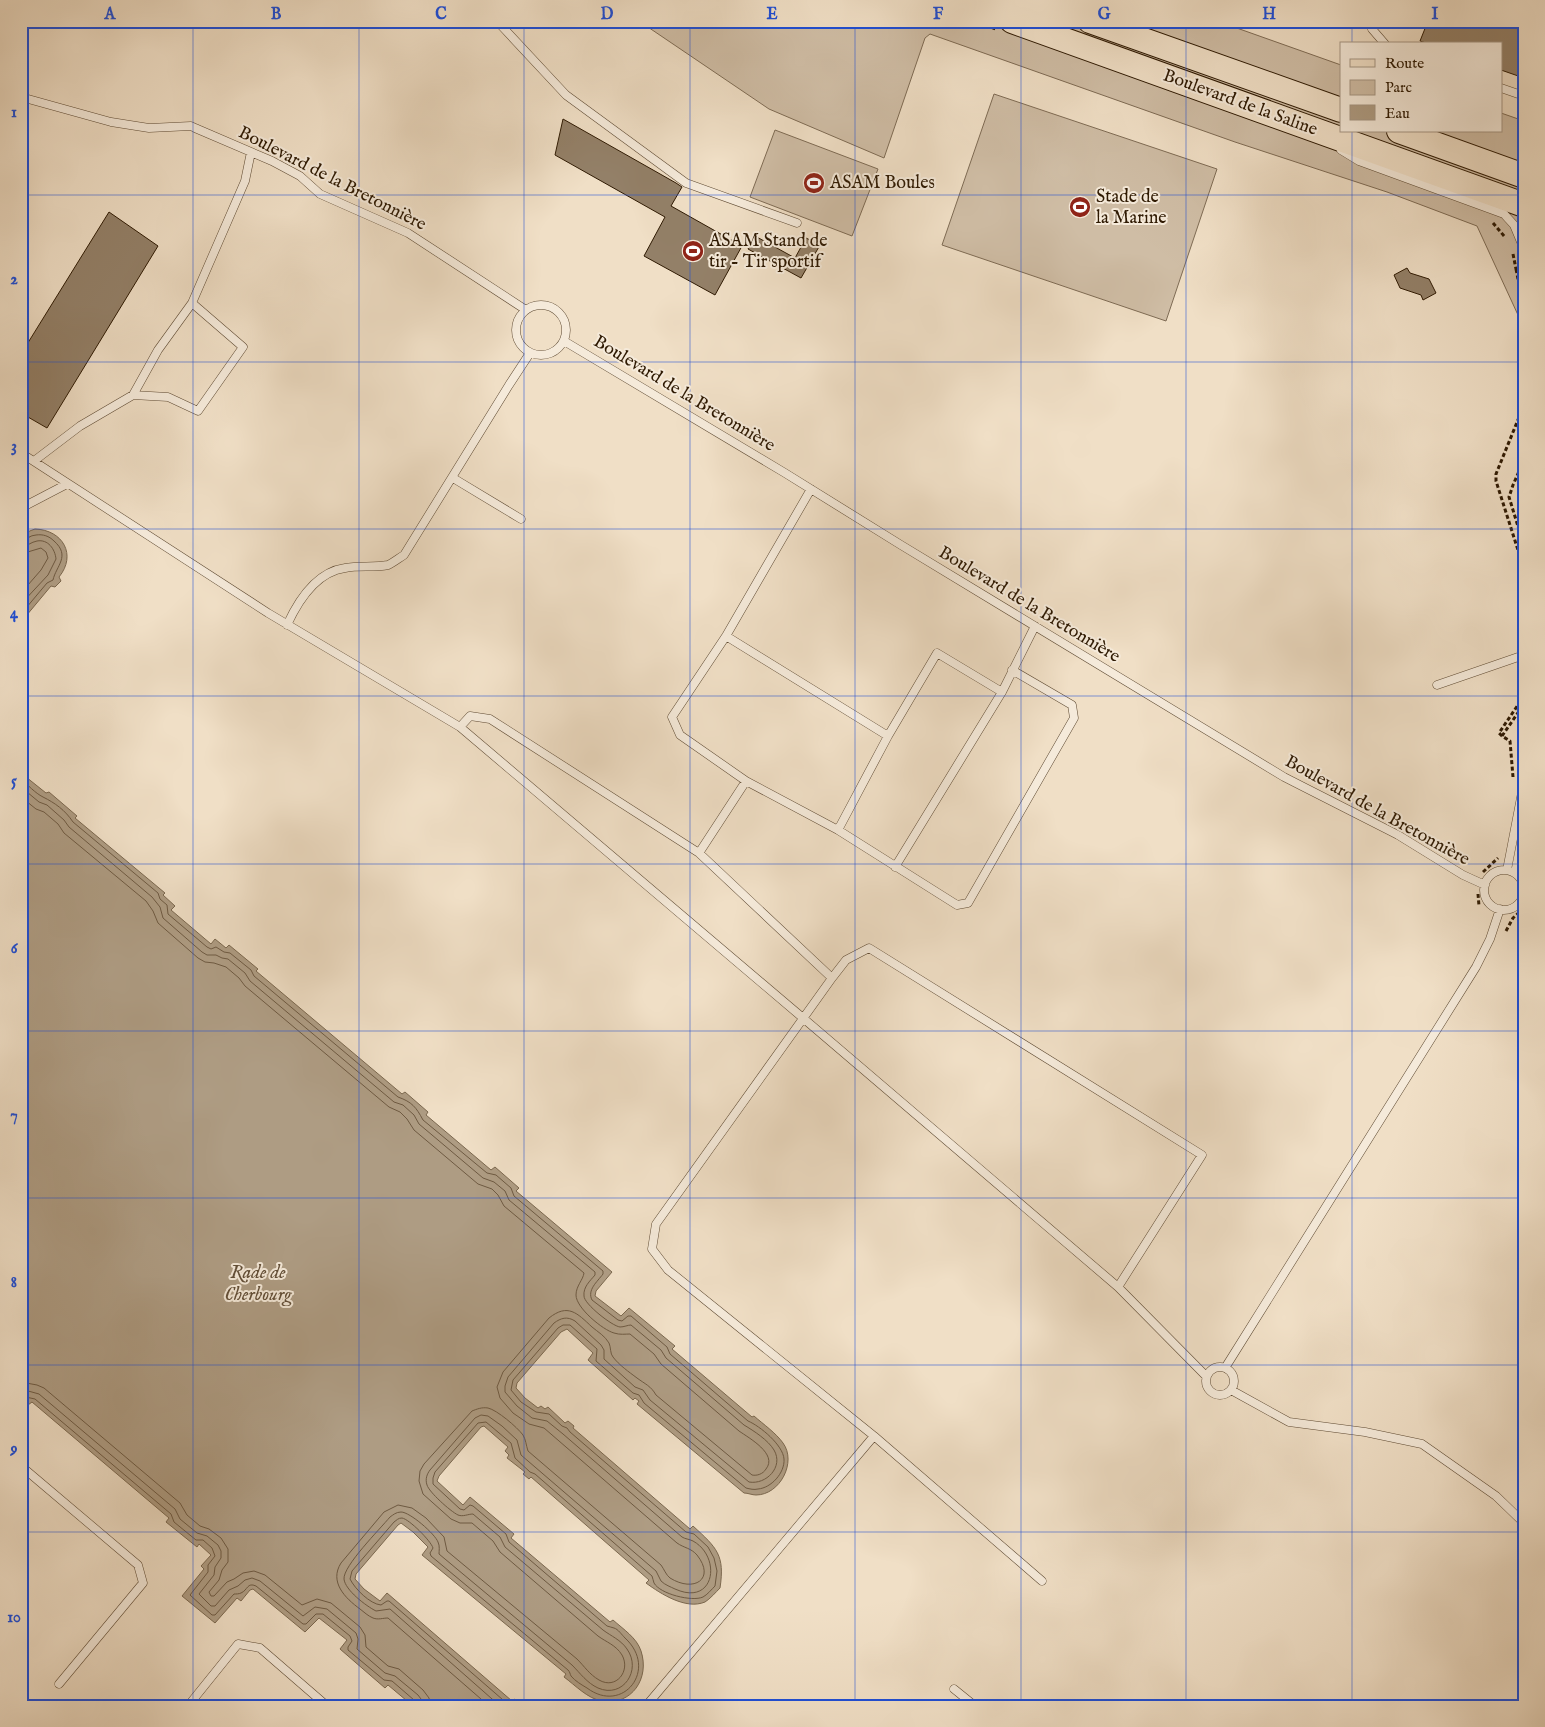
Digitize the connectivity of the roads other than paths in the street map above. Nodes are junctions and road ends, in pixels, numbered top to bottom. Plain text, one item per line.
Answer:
1 (497, 21) edge
2 (1012, 21) edge
3 (1090, 21) edge
4 (1370, 21) edge
5 (1383, 42) edge
6 (1502, 88) edge
7 (1524, 96) edge
8 (21, 97) edge
9 (1340, 110) edge
10 (1299, 124) junction
11 (1402, 132) edge
12 (251, 152) junction
13 (1524, 176) edge
14 (1524, 205) edge
15 (797, 223) dead end
16 (1524, 249) edge
17 (192, 303) junction
18 (526, 310) junction
19 (564, 341) junction
20 (530, 353) junction
21 (133, 395) junction
22 (21, 453) edge
23 (34, 461) junction
24 (453, 478) junction
25 (68, 484) junction
26 (811, 489) junction
27 (21, 508) edge
28 (521, 519) dead end
29 (287, 625) junction
30 (1035, 626) junction
31 (726, 636) junction
32 (1524, 655) edge
33 (1012, 670) junction
34 (1437, 685) dead end
35 (1002, 692) junction
36 (460, 728) junction
37 (888, 736) junction
38 (746, 781) junction
39 (1524, 782) edge
40 (1524, 827) edge
41 (838, 830) junction
42 (699, 853) junction
43 (895, 867) junction
44 (1507, 870) junction
45 (1515, 873) junction
46 (1484, 885) junction
47 (1500, 909) junction
48 (832, 978) junction
49 (803, 1018) junction
50 (1118, 1287) junction
51 (1225, 1368) junction
52 (1206, 1376) junction
53 (1232, 1390) junction
54 (874, 1436) junction
55 (21, 1466) edge
56 (1524, 1523) edge
57 (1042, 1581) dead end
58 (59, 1684) dead end
59 (954, 1689) dead end
60 (188, 1706) edge
61 (327, 1706) edge
62 (646, 1706) edge
63 (974, 1706) edge

1 - 15 lane
2 - 10 main road, Boulevard de la Saline
3 - 9 main road, Boulevard de la Saline
4 - 5 lane
6 - 7 lane
8 - 12 lane, Boulevard de la Bretonnière
10 - 14 main road, Boulevard de la Saline
10 - 16 lane
11 - 13 main road
12 - 17 lane
12 - 18 lane, Boulevard de la Bretonnière
17 - 21 lane
17 - 21 lane
18 - 19 lane
18 - 20 lane
19 - 20 lane
19 - 26 lane, Boulevard de la Bretonnière
20 - 24 lane
21 - 23 lane
22 - 23 lane
23 - 25 lane
24 - 28 lane
24 - 29 lane
25 - 27 lane
25 - 29 lane
26 - 30 lane, Boulevard de la Bretonnière
26 - 31 lane
29 - 36 lane
30 - 33 lane
30 - 46 lane, Boulevard de la Bretonnière
31 - 37 lane
31 - 38 lane
32 - 34 lane
33 - 35 lane
33 - 43 lane
35 - 37 lane
35 - 43 lane
36 - 42 lane
36 - 49 lane
37 - 41 lane
38 - 41 lane
38 - 42 lane
39 - 44 lane
40 - 45 lane
41 - 43 lane
42 - 48 lane
44 - 45 lane
44 - 46 lane
45 - 47 lane
46 - 47 lane
47 - 51 lane
48 - 49 lane
48 - 50 lane
49 - 50 lane
49 - 54 lane
50 - 52 lane
51 - 52 lane
51 - 53 lane
52 - 53 lane
53 - 56 lane
54 - 57 lane
54 - 62 lane
55 - 58 lane
59 - 63 lane
60 - 61 lane

